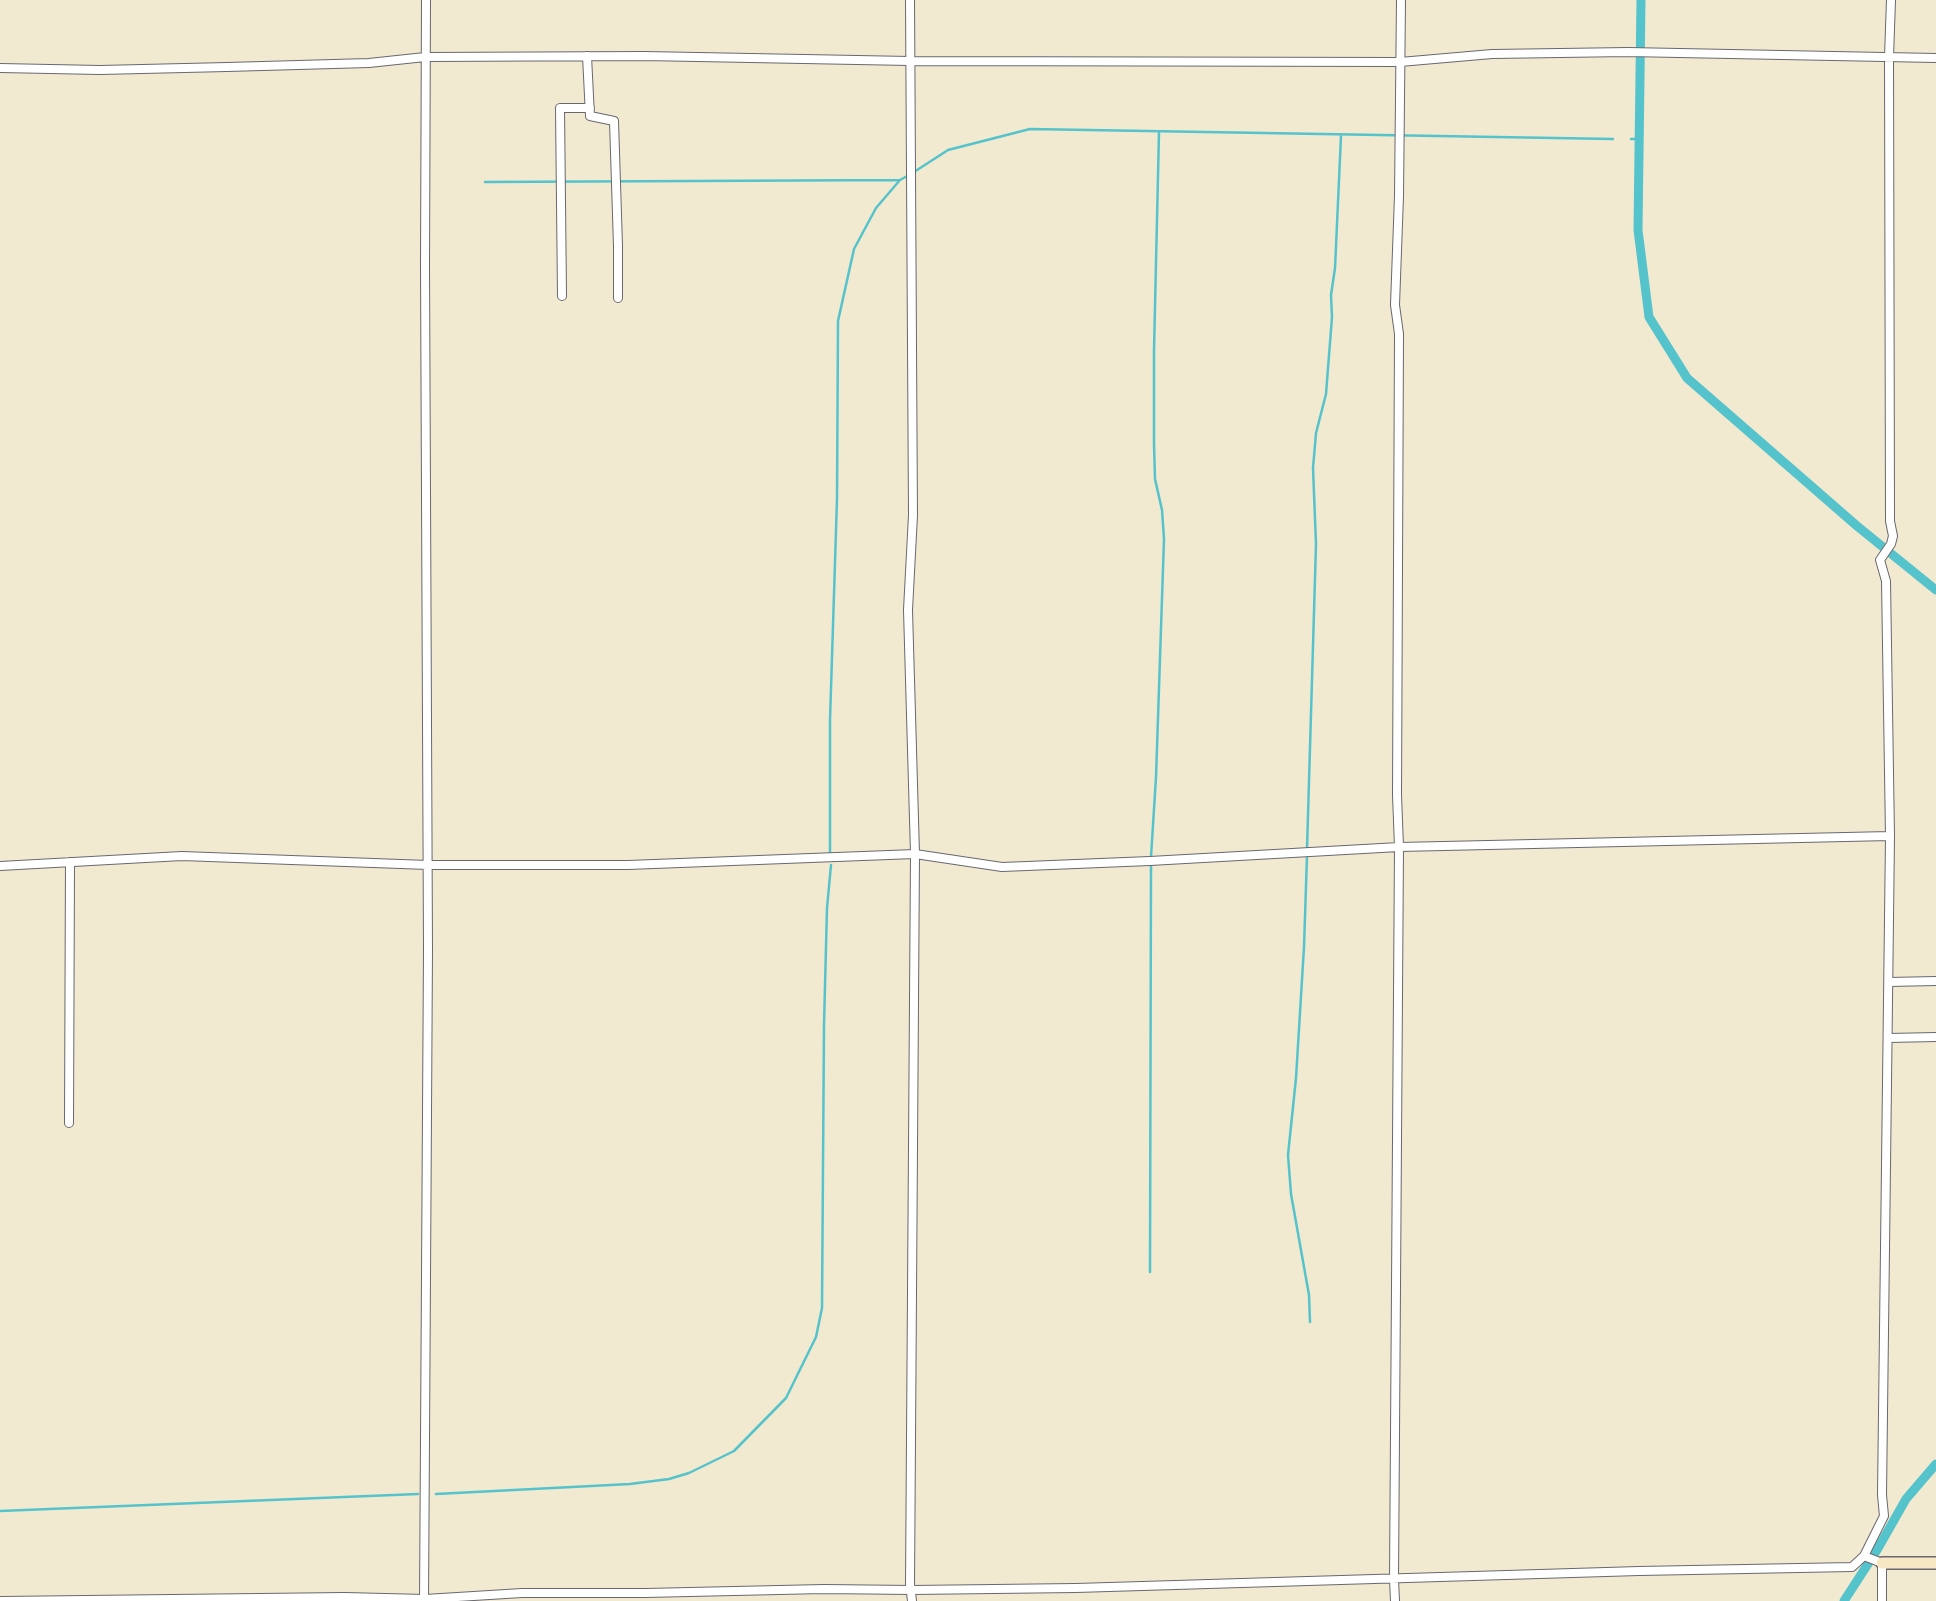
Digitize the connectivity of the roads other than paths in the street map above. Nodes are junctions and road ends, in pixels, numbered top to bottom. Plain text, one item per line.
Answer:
1 (426, 0) edge
2 (910, 0) edge
3 (1401, 0) edge
4 (1891, 0) edge
5 (587, 56) junction
6 (425, 57) junction
7 (1889, 58) junction
8 (1936, 58) edge
9 (910, 61) junction
10 (1400, 62) junction
11 (0, 68) edge
12 (590, 108) junction
13 (562, 296) dead end
14 (618, 298) dead end
15 (1890, 836) junction
16 (1399, 847) junction
17 (915, 854) junction
18 (70, 862) junction
19 (428, 865) junction
20 (0, 866) edge
21 (1888, 982) junction
22 (1936, 982) edge
23 (1936, 1037) edge
24 (1888, 1038) junction
25 (69, 1122) dead end
26 (1864, 1556) junction
27 (1879, 1563) junction
28 (1936, 1563) edge
29 (1394, 1579) junction
30 (912, 1590) junction
31 (210, 1600) edge
32 (258, 1600) edge
33 (424, 1600) edge
34 (0, 1601) edge
35 (912, 1601) edge
36 (1395, 1601) edge
37 (1882, 1601) edge

1 - 6 street
2 - 9 street
3 - 10 street
4 - 7 street
5 - 6 street
5 - 9 street
5 - 12 street
6 - 11 street
6 - 19 street
7 - 8 street
7 - 10 street
7 - 15 street
9 - 10 street
9 - 17 street
10 - 16 street
12 - 13 street
12 - 14 street
15 - 16 street
15 - 21 street
16 - 17 street
16 - 29 street
17 - 19 street
17 - 30 street
18 - 19 street
18 - 20 street
18 - 25 street
19 - 33 street
21 - 22 street
21 - 24 street
23 - 24 street
24 - 26 street
26 - 27 street
26 - 29 street
27 - 28 street
27 - 37 street
29 - 30 street
29 - 36 street
30 - 33 street
30 - 35 street
31 - 32 street
31 - 34 street
32 - 33 street

